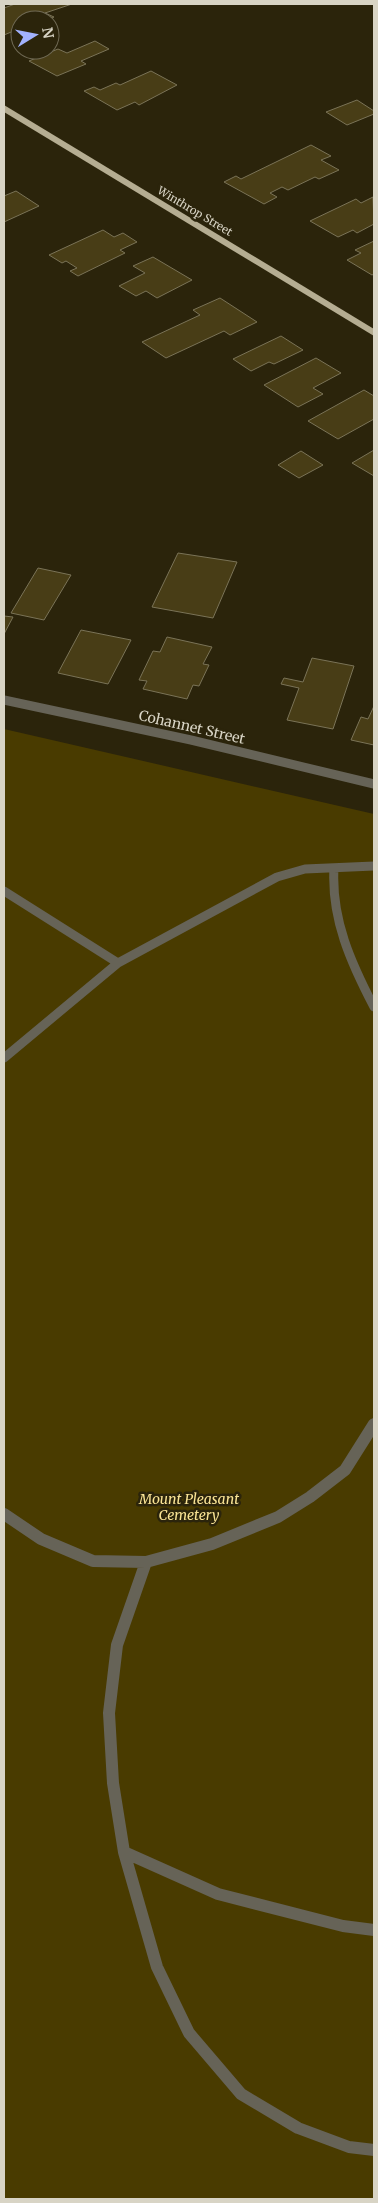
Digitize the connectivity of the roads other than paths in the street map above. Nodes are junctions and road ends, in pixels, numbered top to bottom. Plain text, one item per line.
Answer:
1 (4, 108) edge
2 (374, 333) edge
3 (4, 700) edge
4 (374, 784) edge
5 (374, 866) edge
6 (334, 868) junction
7 (4, 891) edge
8 (118, 963) junction
9 (374, 1007) edge
10 (4, 1058) edge
11 (374, 1424) edge
12 (4, 1514) edge
13 (146, 1562) junction
14 (124, 1852) junction
15 (374, 1930) edge
16 (374, 2150) edge

1 - 2 highway, Winthrop Street
3 - 4 street, Cohannet Street
5 - 6 street
6 - 8 street
6 - 9 street
7 - 8 street
8 - 10 street
11 - 13 street
12 - 13 street
13 - 14 street
14 - 15 street
14 - 16 street

